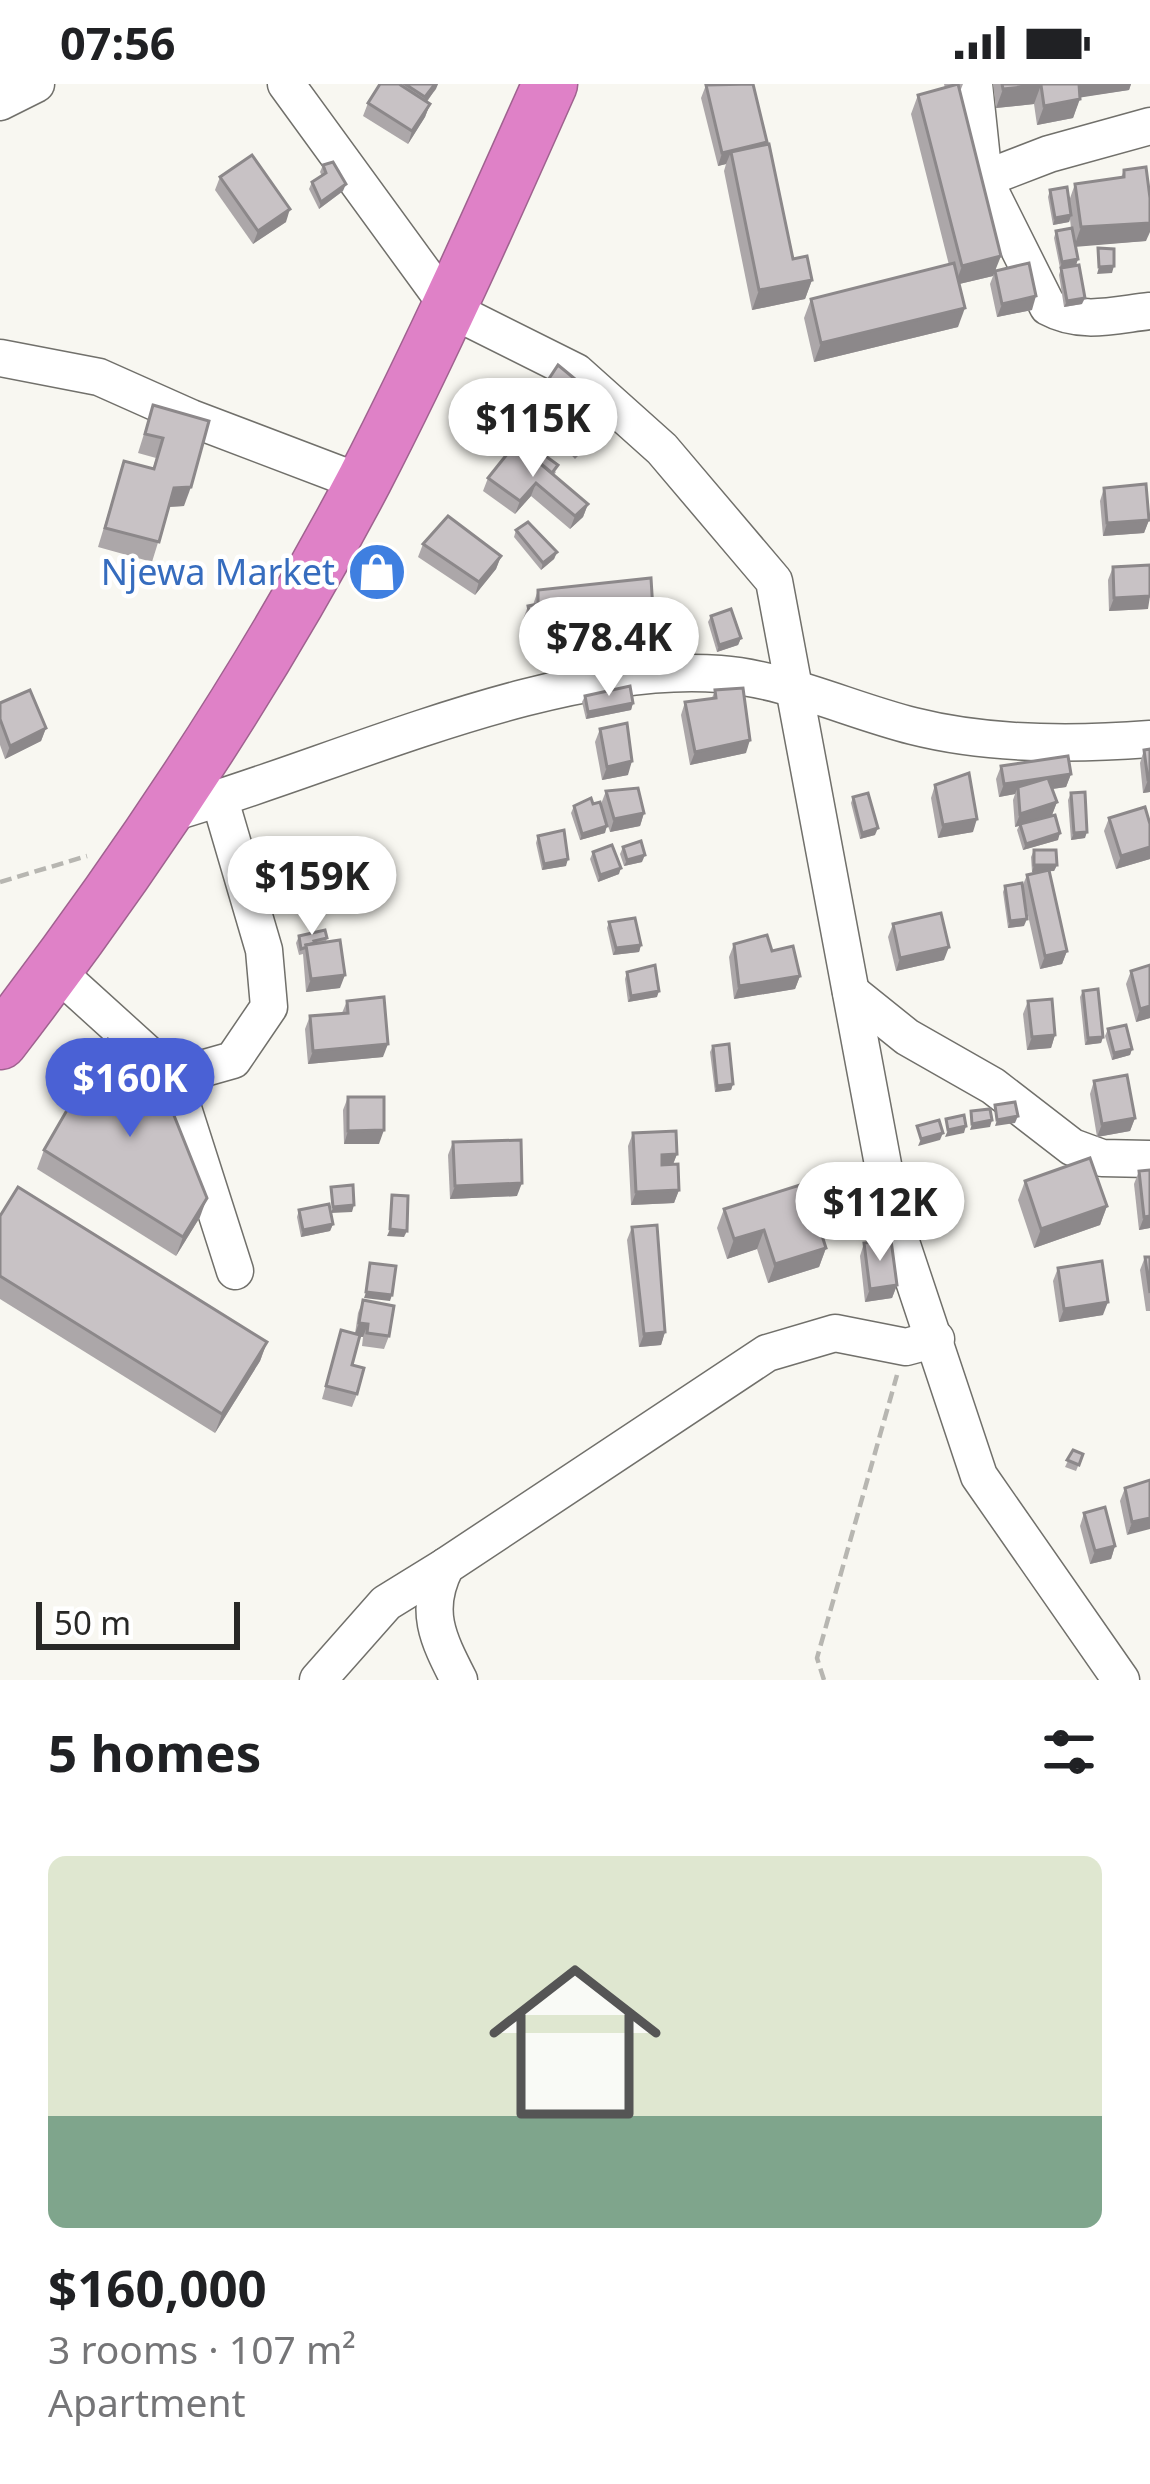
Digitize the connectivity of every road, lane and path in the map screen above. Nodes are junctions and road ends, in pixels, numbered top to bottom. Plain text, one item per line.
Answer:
1 (36, 84) edge
2 (286, 84) edge
3 (550, 84) edge
4 (974, 84) edge
5 (0, 102) edge
6 (1150, 126) edge
7 (984, 179) junction
8 (450, 309) junction
9 (1150, 311) edge
10 (0, 358) edge
11 (362, 483) junction
12 (793, 688) junction
13 (1150, 739) edge
14 (220, 800) junction
15 (155, 829) junction
16 (0, 882) edge
17 (55, 970) junction
18 (851, 992) junction
19 (0, 1042) edge
20 (172, 1077) junction
21 (1150, 1160) edge
22 (235, 1271) dead end
23 (921, 1343) junction
24 (446, 1566) junction
25 (318, 1680) edge
26 (459, 1680) edge
27 (824, 1680) edge
28 (1121, 1680) edge

1 - 5 street
2 - 8 street
3 - 8 highway
4 - 7 street
6 - 7 street
7 - 9 street
8 - 11 highway
8 - 12 street
10 - 11 street
11 - 15 highway
12 - 13 street
12 - 14 street
12 - 18 street
14 - 15 street
14 - 20 street
15 - 16 path
15 - 17 highway
17 - 19 highway
17 - 20 street
18 - 21 street
18 - 23 street
20 - 22 street
23 - 24 street
23 - 27 path
23 - 28 street
24 - 25 street
24 - 26 street

